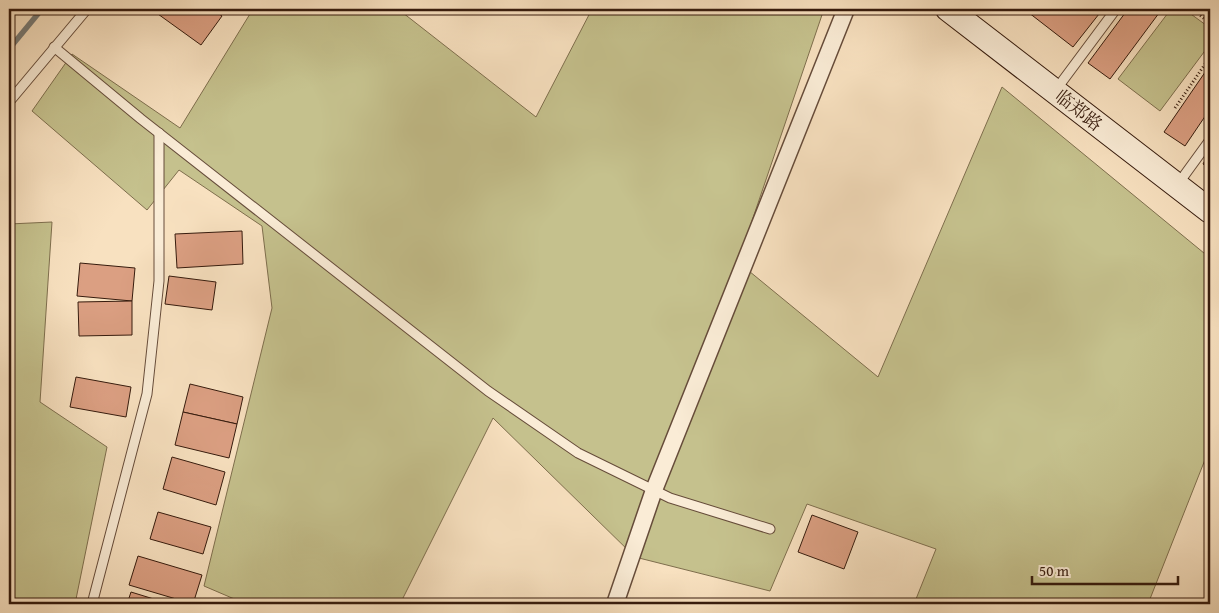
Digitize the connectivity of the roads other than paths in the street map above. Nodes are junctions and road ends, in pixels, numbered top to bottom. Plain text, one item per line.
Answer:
1 (86, 9) edge
2 (846, 9) edge
3 (948, 9) edge
4 (1116, 9) edge
5 (54, 47) junction
6 (1054, 91) junction
7 (9, 102) edge
8 (159, 133) junction
9 (1210, 140) edge
10 (1177, 185) junction
11 (1210, 211) edge
12 (654, 490) junction
13 (770, 529) dead end
14 (92, 604) edge
15 (615, 604) edge

1 - 5 lane
2 - 12 street
3 - 6 main road, 临郑路
4 - 6 lane
5 - 7 lane
5 - 8 lane
6 - 10 main road, 临郑路
8 - 12 lane
8 - 14 lane
9 - 10 lane
10 - 11 main road, 临郑路
12 - 13 lane
12 - 15 street

